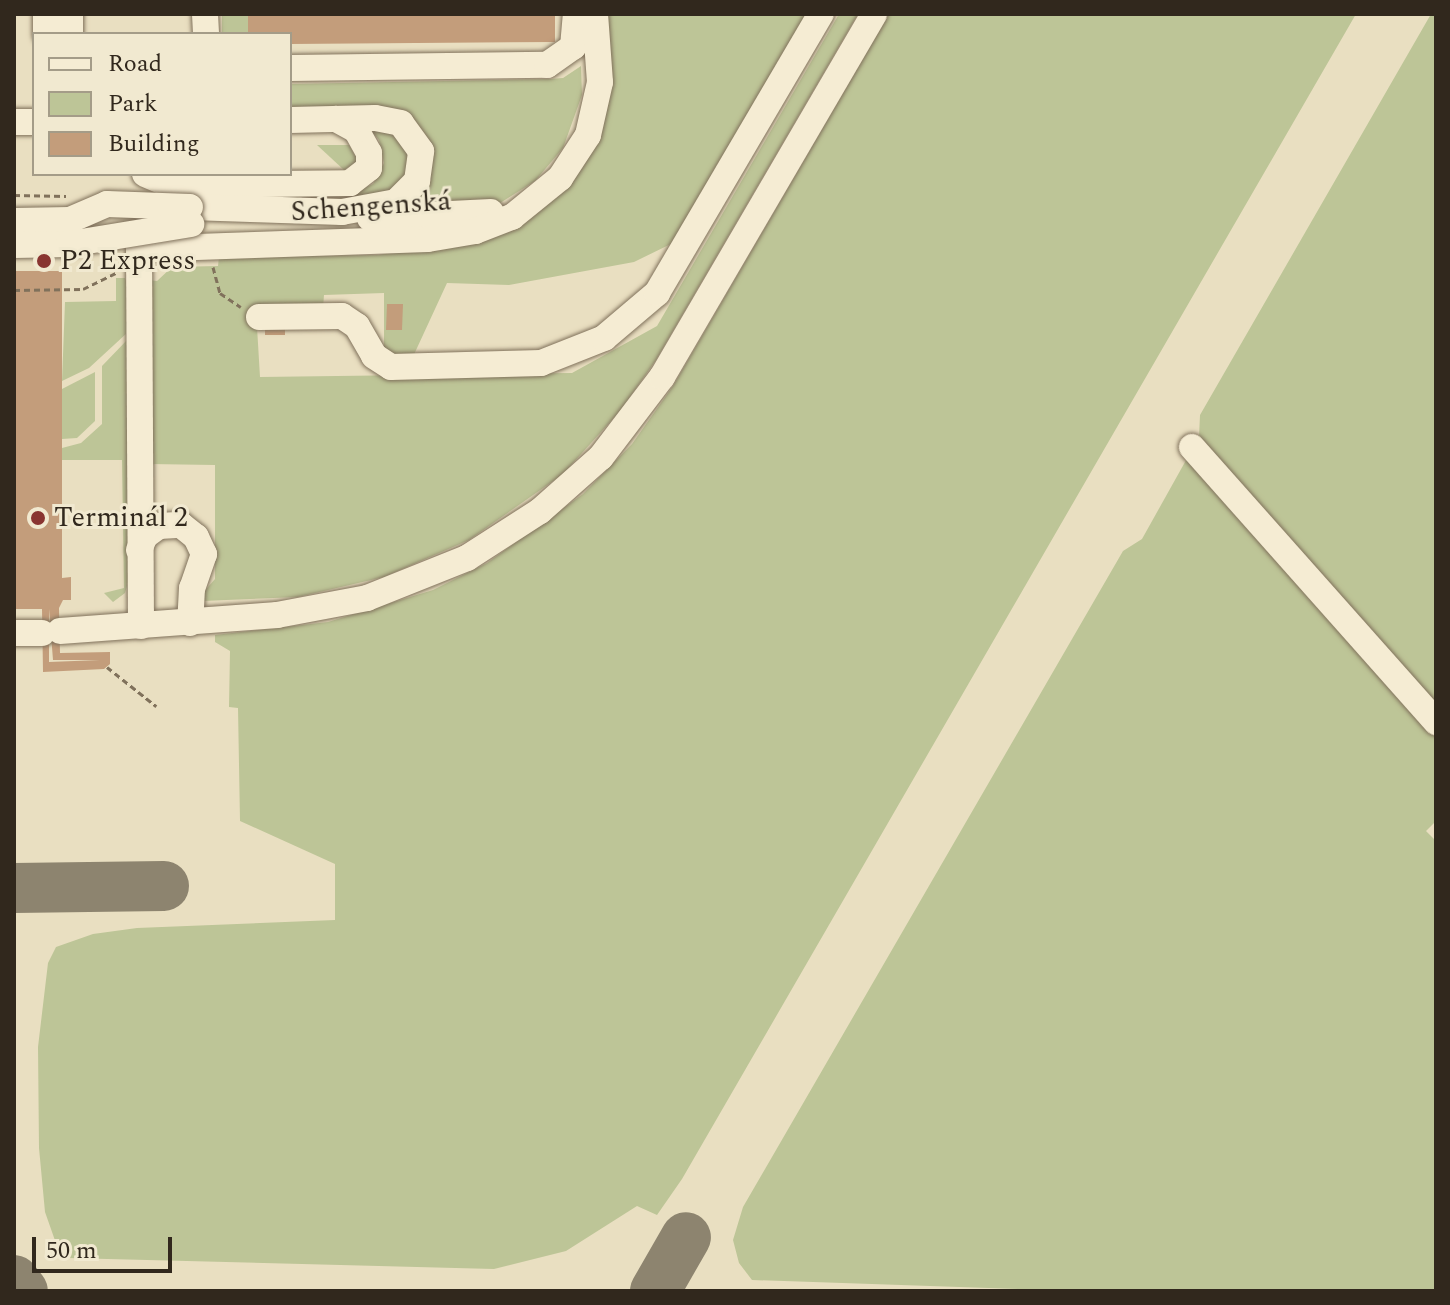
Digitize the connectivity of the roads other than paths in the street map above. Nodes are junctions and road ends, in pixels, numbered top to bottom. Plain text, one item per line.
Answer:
1 (576, 14) edge
2 (595, 14) edge
3 (821, 14) edge
4 (874, 14) edge
5 (520, 42) dead end
6 (595, 44) junction
7 (532, 66) junction
8 (292, 68) edge
9 (336, 119) junction
10 (292, 120) edge
11 (150, 176) edge
12 (342, 212) junction
13 (27, 233) edge
14 (181, 236) dead end
15 (244, 247) junction
16 (259, 317) road end
17 (1192, 447) dead end
18 (139, 550) junction
19 (190, 623) junction
20 (141, 626) junction
21 (14, 633) edge
22 (1436, 722) edge

1 - 7 street
2 - 6 street, Schengenská
3 - 16 street
4 - 19 street
5 - 7 street
6 - 12 street
6 - 15 street, Schengenská
7 - 8 street
9 - 10 street
9 - 11 street
9 - 12 street
12 - 13 street, bridge
14 - 15 street
15 - 18 street, Schengenská
17 - 22 street
18 - 19 street
18 - 20 street
19 - 20 street
20 - 21 street

